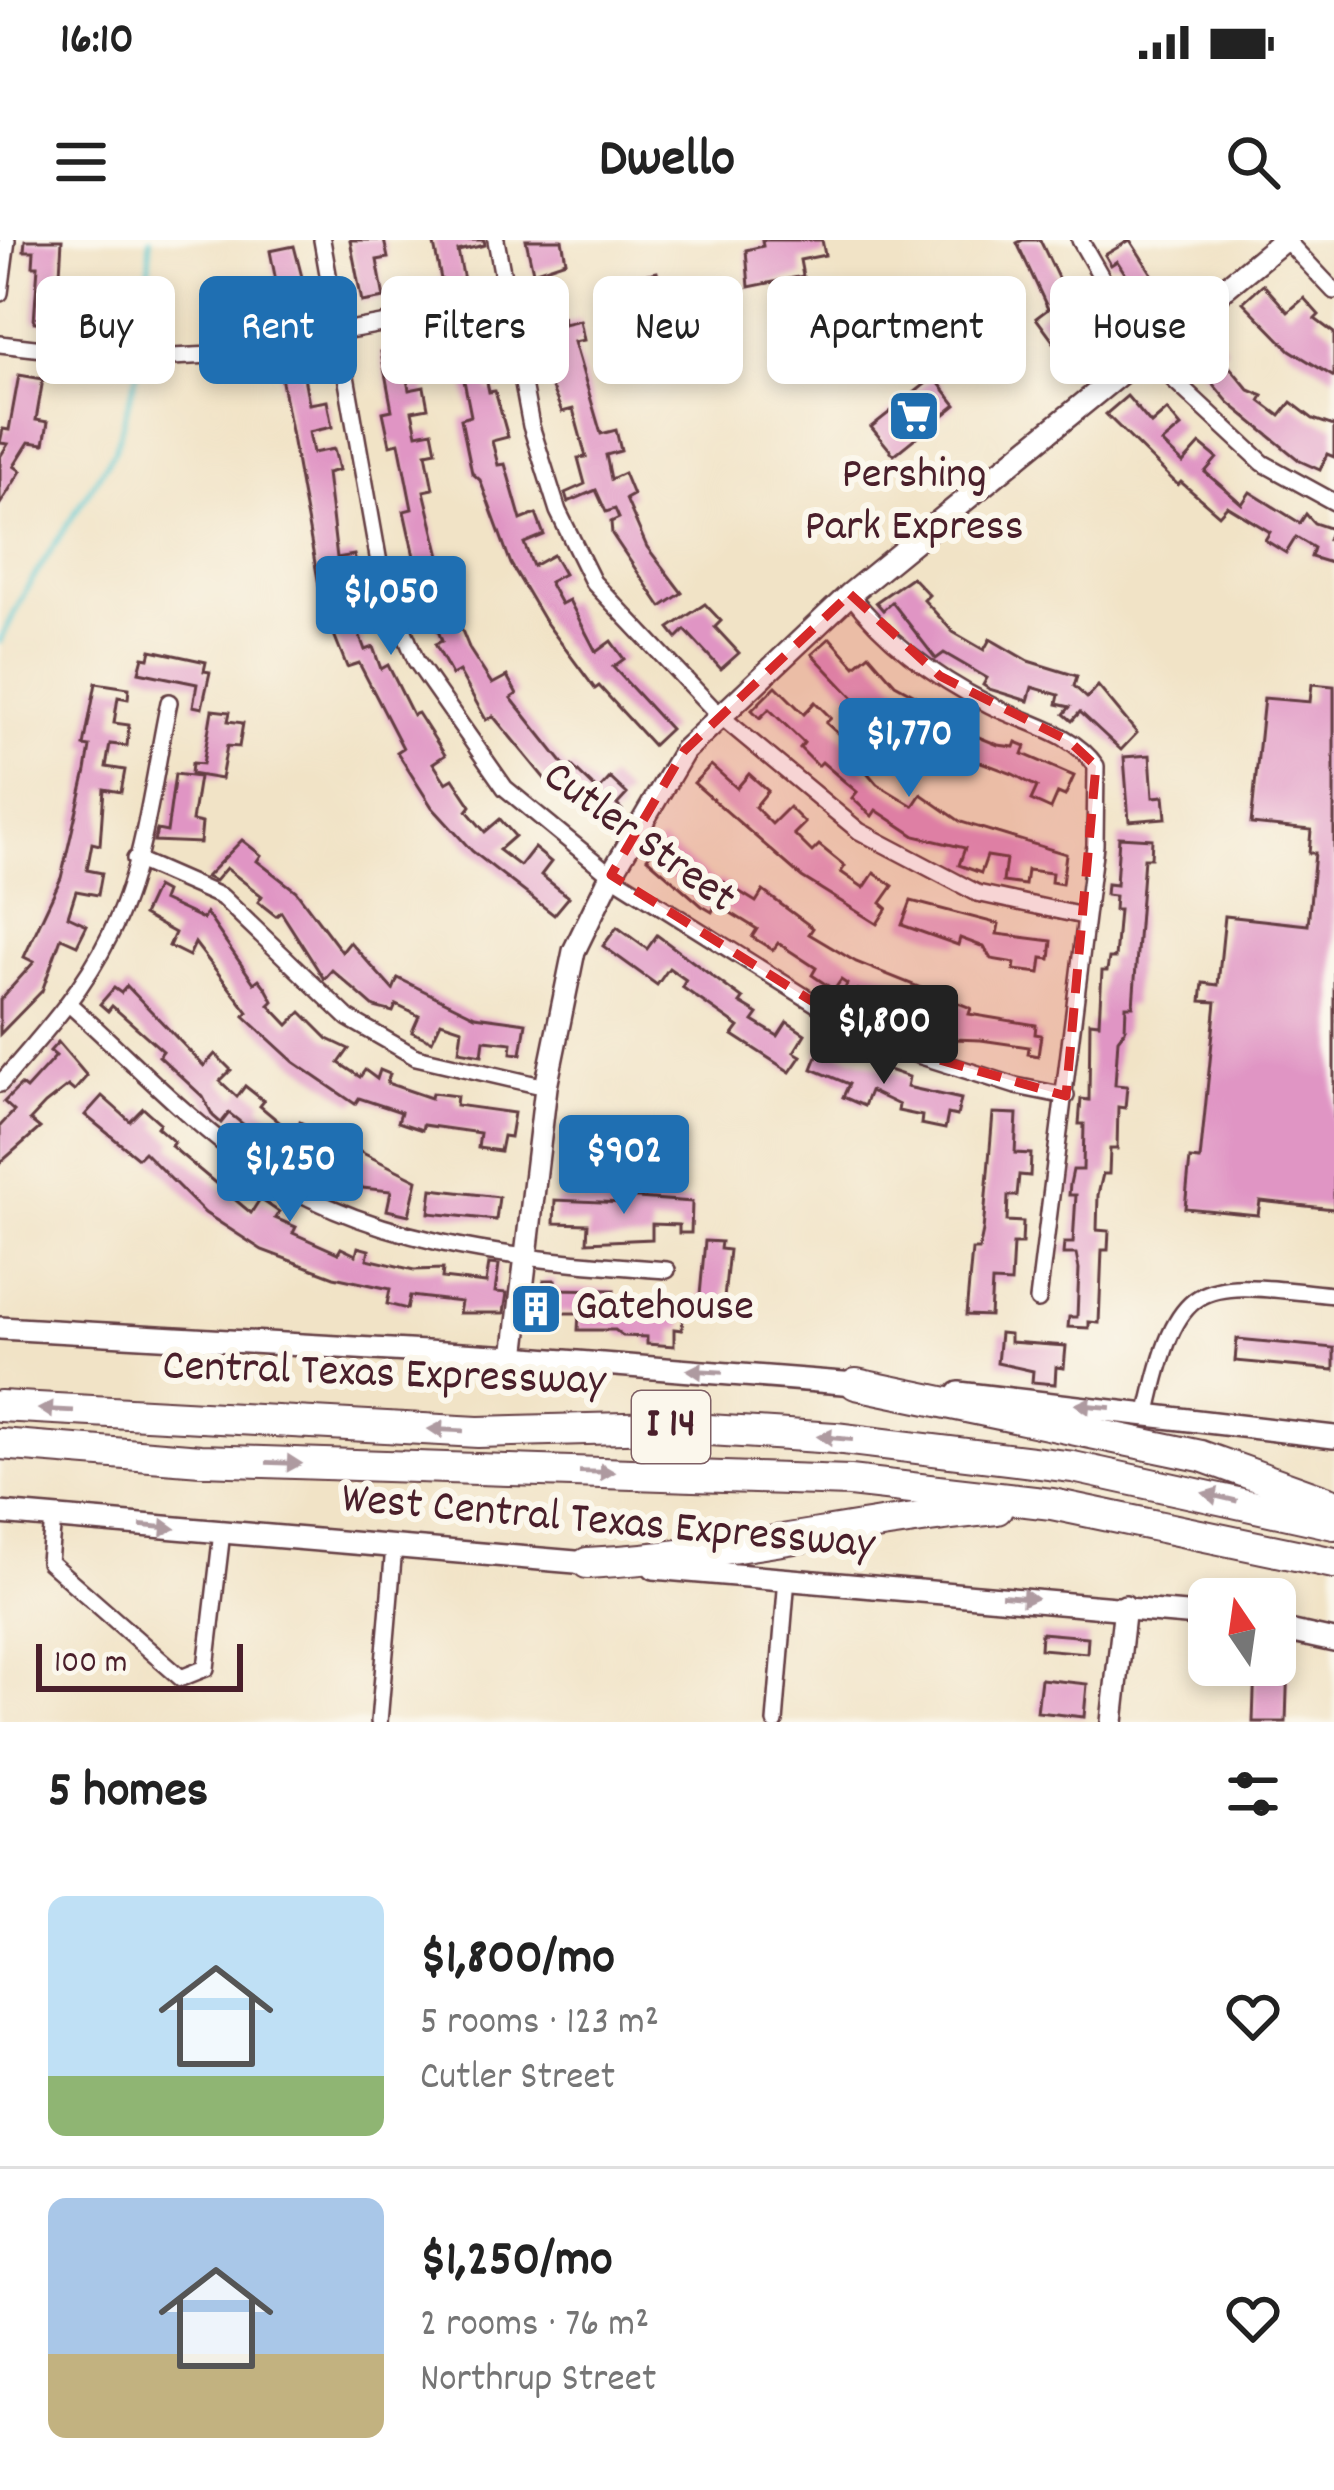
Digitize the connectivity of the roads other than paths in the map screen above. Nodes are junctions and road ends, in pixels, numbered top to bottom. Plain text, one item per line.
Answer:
1 (7, 240) edge
2 (322, 240) edge
3 (496, 240) edge
4 (1079, 240) edge
5 (1285, 240) edge
6 (327, 276) edge
7 (502, 276) edge
8 (1100, 276) edge
9 (1229, 285) edge
10 (1334, 291) edge
11 (0, 293) edge
12 (0, 344) edge
13 (199, 356) edge
14 (346, 384) edge
15 (523, 384) edge
16 (1107, 384) edge
17 (1178, 384) edge
18 (1334, 502) edge
19 (850, 594) junction
20 (170, 702) dead end
21 (718, 714) junction
22 (135, 859) junction
23 (611, 875) junction
24 (1083, 916) junction
25 (69, 1004) junction
26 (0, 1084) edge
27 (547, 1087) junction
28 (1066, 1096) junction
29 (524, 1259) junction
30 (668, 1270) dead end
31 (1334, 1295) edge
32 (1038, 1300) dead end
33 (0, 1328) edge
34 (514, 1357) junction
35 (856, 1384) junction
36 (0, 1406) edge
37 (1148, 1412) junction
38 (1334, 1436) edge
39 (0, 1444) edge
40 (1052, 1504) junction
41 (1334, 1504) edge
42 (0, 1513) edge
43 (53, 1518) junction
44 (1334, 1524) edge
45 (222, 1532) junction
46 (394, 1547) junction
47 (1334, 1563) edge
48 (587, 1564) junction
49 (787, 1578) junction
50 (1125, 1606) junction
51 (1188, 1614) edge
52 (1296, 1633) edge
53 (1334, 1641) edge
54 (379, 1722) edge
55 (775, 1722) edge
56 (1112, 1722) edge

1 - 11 street
2 - 6 street, Cutler Street
3 - 7 street
4 - 8 street
5 - 9 main road
5 - 10 street
12 - 13 street
14 - 23 street, Cutler Street
15 - 21 street
16 - 19 main road
17 - 18 street
19 - 21 main road
19 - 24 street
20 - 22 street
21 - 23 main road
21 - 24 street
22 - 25 street
22 - 27 street
23 - 27 main road
23 - 28 street, Cutler Street
24 - 28 street
25 - 26 street
25 - 29 street
27 - 29 main road
28 - 32 street
29 - 30 street
29 - 34 main road
31 - 37 street
33 - 34 main road
35 -> 34 main road
37 -> 35 main road
35 - 41 highway
44 -> 36 highway, Central Texas Expressway / I 14
37 - 38 main road
39 -> 40 highway, Central Texas Expressway / I 14
40 - 47 highway, Central Texas Expressway / I 14
40 - 48 highway
42 - 43 main road, West Central Texas Expressway
43 -> 45 main road, West Central Texas Expressway
43 - 45 street
45 - 46 main road, West Central Texas Expressway
46 - 48 main road, West Central Texas Expressway
46 - 54 street
48 - 49 main road, West Central Texas Expressway
49 -> 50 main road, West Central Texas Expressway
49 - 55 street
50 - 51 main road, West Central Texas Expressway
50 - 56 main road
52 - 53 main road

